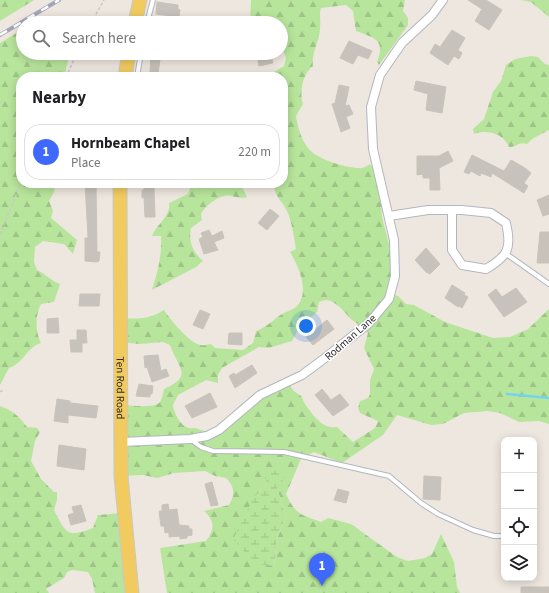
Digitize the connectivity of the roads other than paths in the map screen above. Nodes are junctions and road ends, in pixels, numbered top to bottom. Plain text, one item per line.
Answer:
1 (140, 0) edge
2 (153, 0) edge
3 (443, 0) edge
4 (137, 16) edge
5 (149, 16) edge
6 (128, 60) edge
7 (140, 60) edge
8 (126, 72) edge
9 (138, 72) edge
10 (120, 188) edge
11 (452, 210) junction
12 (389, 216) junction
13 (505, 253) junction
14 (549, 284) edge
15 (190, 439) junction
16 (121, 442) junction
17 (501, 536) edge
18 (132, 593) edge

1 - 4 main road
2 - 5 lane
3 - 12 street, Rodman Lane
6 - 8 main road
7 - 9 lane
10 - 16 main road, Ten Rod Road
11 - 12 street
11 - 13 street
11 - 13 street
12 - 15 street, Rodman Lane
13 - 14 lane
15 - 16 street, Rodman Lane
15 - 17 lane
16 - 18 main road, Ten Rod Road

